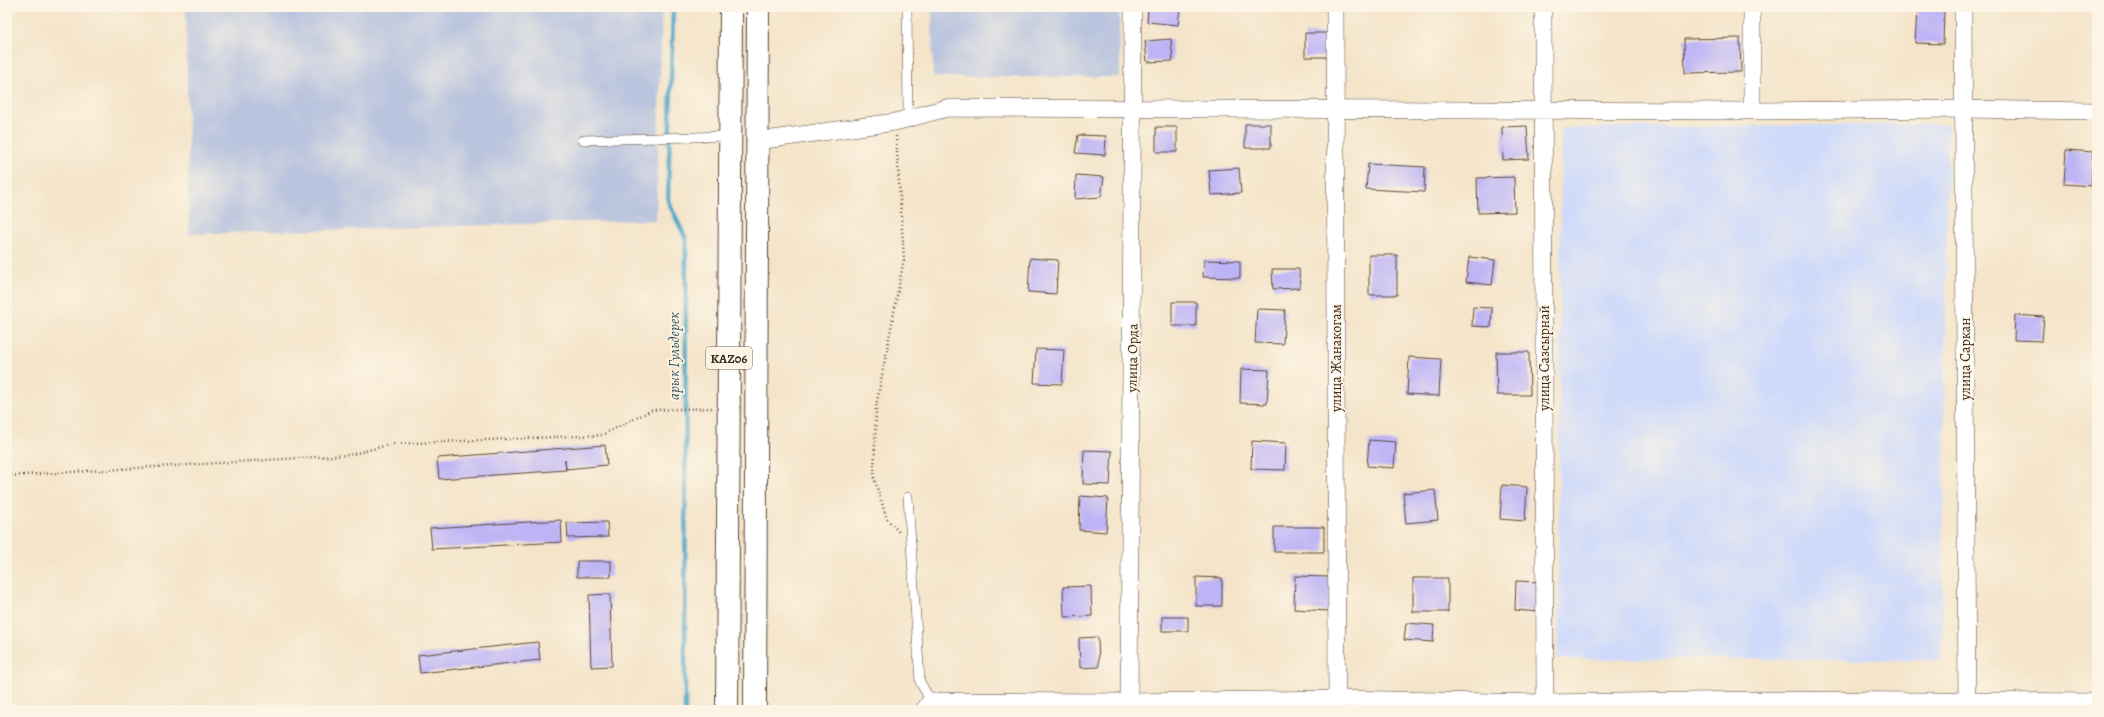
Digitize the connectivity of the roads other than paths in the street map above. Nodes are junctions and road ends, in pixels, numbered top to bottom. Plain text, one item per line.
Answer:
1 (731, 7) edge
2 (758, 7) edge
3 (907, 7) edge
4 (1133, 7) edge
5 (1335, 7) edge
6 (1543, 7) edge
7 (1752, 7) edge
8 (1964, 7) edge
9 (1134, 109) junction
10 (1964, 109) junction
11 (1334, 110) junction
12 (1543, 110) junction
13 (1752, 111) junction
14 (2097, 111) edge
15 (902, 120) junction
16 (730, 136) junction
17 (583, 140) dead end
18 (757, 141) junction
19 (908, 496) dead end
20 (2097, 702) edge
21 (928, 705) edge
22 (1337, 705) edge
23 (1760, 705) edge
24 (1129, 706) edge
25 (1967, 706) edge
26 (1545, 707) edge
27 (727, 710) edge
28 (755, 710) edge

1 - 16 highway, KАZ06
2 - 18 highway, KАZ06
3 - 15 lane
4 - 9 street, улица Орда
5 - 11 street, улица Жанакогам
6 - 12 street, улица Сазсырнай
7 - 13 street
8 - 10 street, улица Саркан
9 - 11 street
9 - 15 street
9 - 24 street, улица Орда
10 - 13 street
10 - 14 street
10 - 25 street, улица Саркан
11 - 12 street
11 - 22 street, улица Жанакогам
12 - 13 street
12 - 26 street, улица Сазсырнай
15 - 18 street
16 - 17 lane
16 - 27 highway, KАZ06
18 - 28 highway, KАZ06
19 - 21 lane
20 - 25 street
21 - 24 street
22 - 24 street
22 - 26 street
23 - 25 street
23 - 26 street

